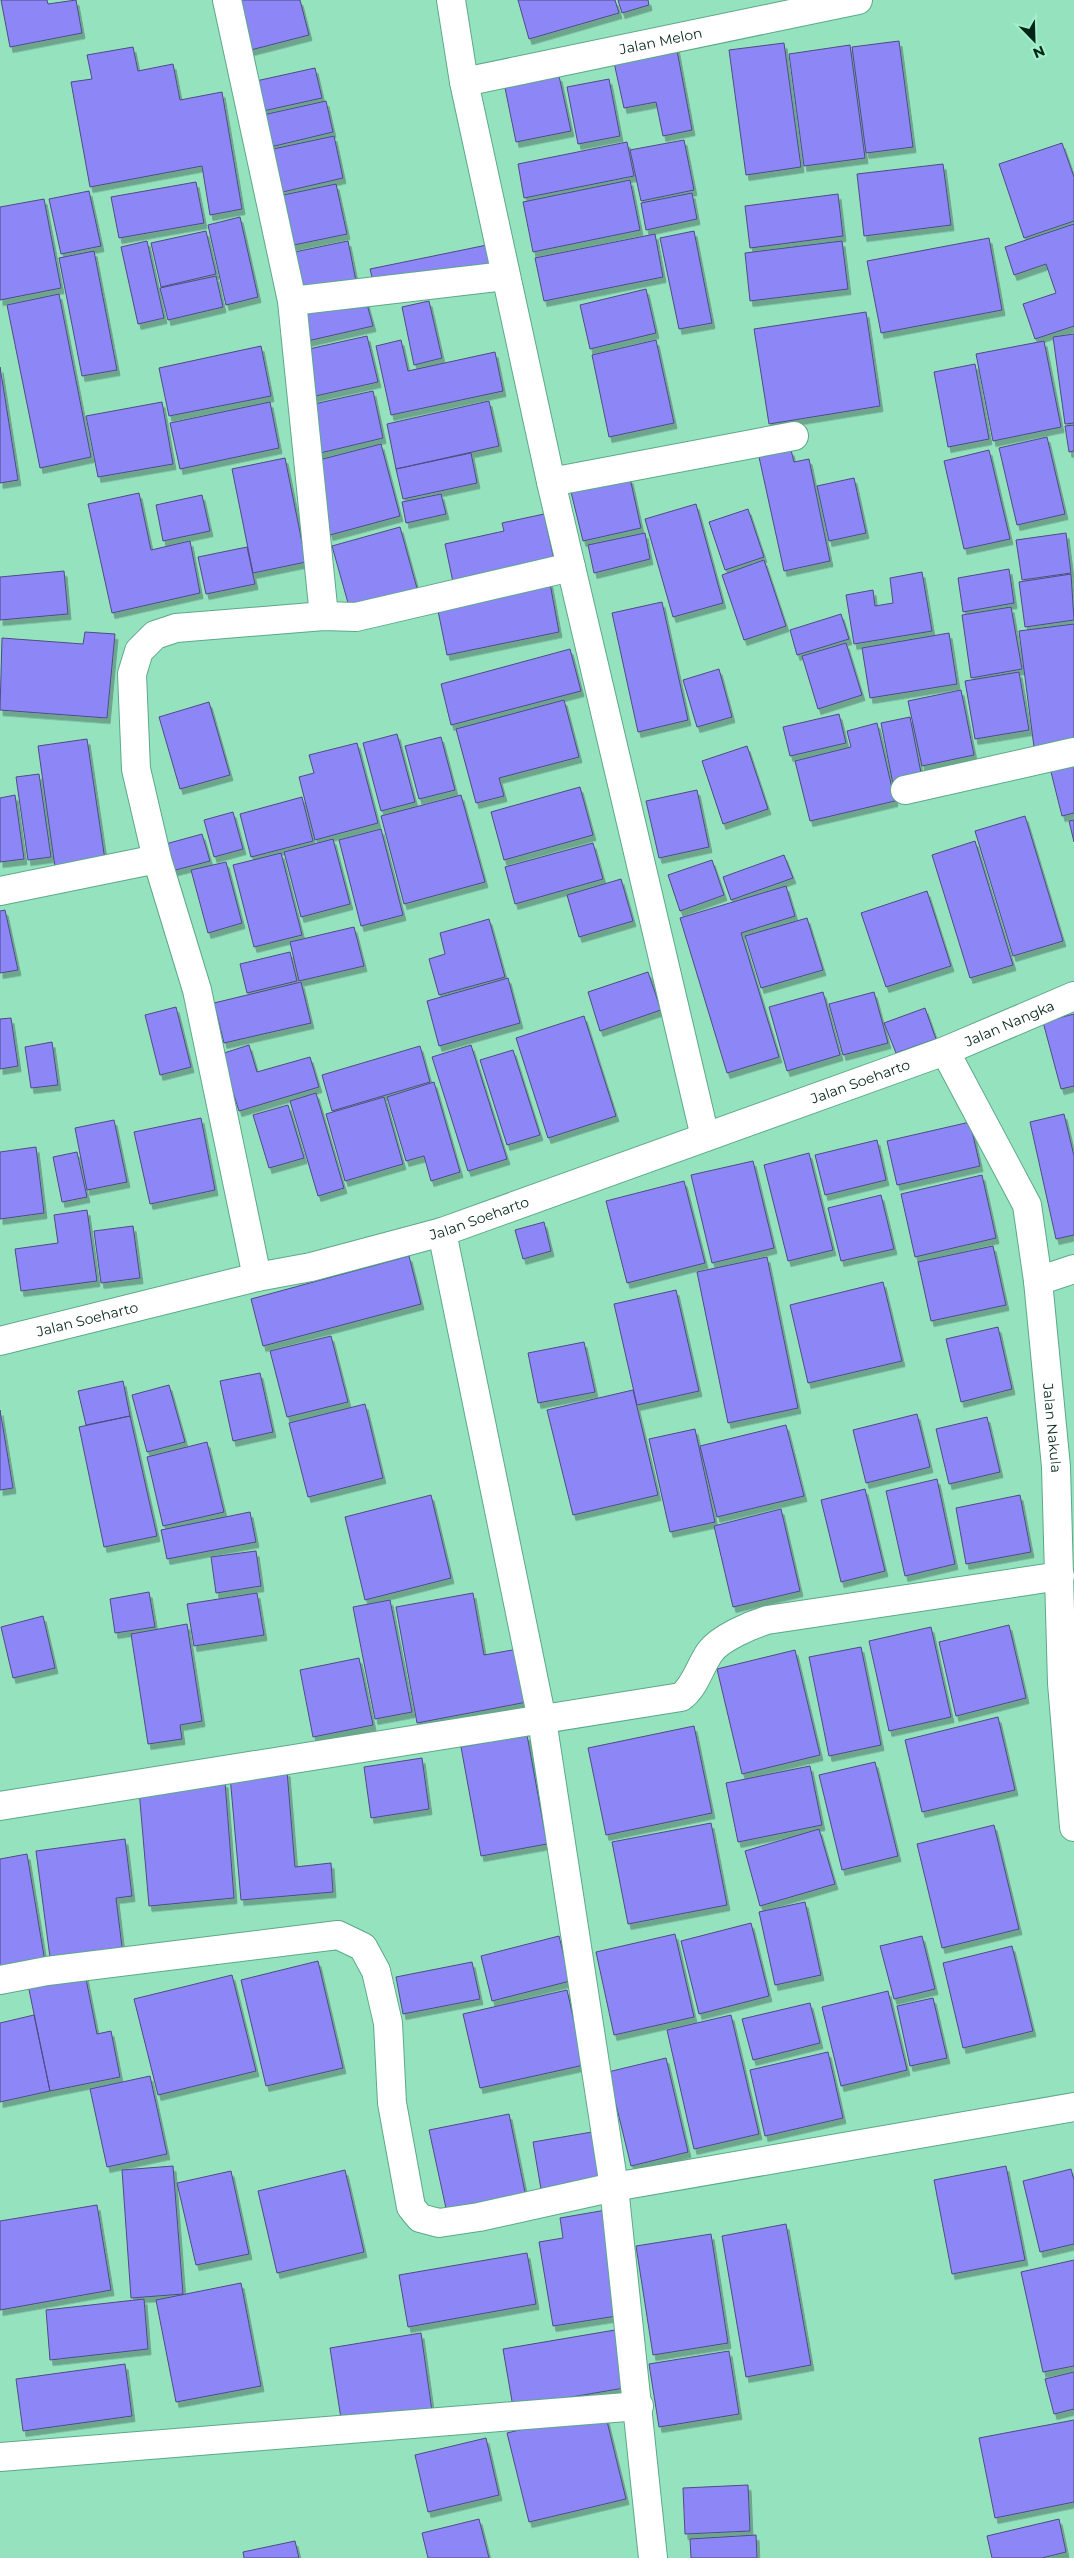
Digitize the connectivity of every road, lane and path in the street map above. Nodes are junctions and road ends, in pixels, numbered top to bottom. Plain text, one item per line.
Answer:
1 (227, 0) edge
2 (451, 0) edge
3 (858, 0) edge
4 (464, 82) junction
5 (505, 276) junction
6 (292, 301) junction
7 (794, 436) dead end
8 (551, 482) junction
9 (571, 567) junction
10 (324, 616) junction
11 (1074, 752) edge
12 (905, 790) dead end
13 (157, 859) junction
14 (0, 891) edge
15 (1074, 996) edge
16 (945, 1051) junction
17 (705, 1137) junction
18 (442, 1232) junction
19 (1074, 1269) edge
20 (257, 1277) junction
21 (1038, 1281) junction
22 (0, 1341) edge
23 (1065, 1467) edge
24 (1060, 1576) junction
25 (542, 1720) junction
26 (0, 1806) edge
27 (1074, 1827) edge
28 (0, 1980) edge
29 (1074, 2107) edge
30 (614, 2187) junction
31 (639, 2406) junction
32 (0, 2457) edge
33 (653, 2558) edge

1 - 6 street
2 - 4 street
3 - 4 street, Jalan Melon
4 - 5 street
5 - 6 street
5 - 8 street
6 - 10 street
7 - 8 street
8 - 9 street
9 - 10 street
9 - 17 street
10 - 13 street
11 - 12 street
13 - 14 street
13 - 20 street
15 - 16 street, Jalan Nangka
16 - 17 street, Jalan Soeharto
16 - 21 street, Jalan Nakula
17 - 18 street, Jalan Soeharto
18 - 20 street, Jalan Soeharto
18 - 25 street
19 - 21 street
20 - 22 street, Jalan Soeharto
21 - 23 street, Jalan Nakula
23 - 24 street, Jalan Nakula
24 - 25 street
24 - 27 street, Jalan Nakula
25 - 26 street
25 - 30 street
28 - 30 street
29 - 30 street
30 - 31 street
31 - 32 street
31 - 33 street

